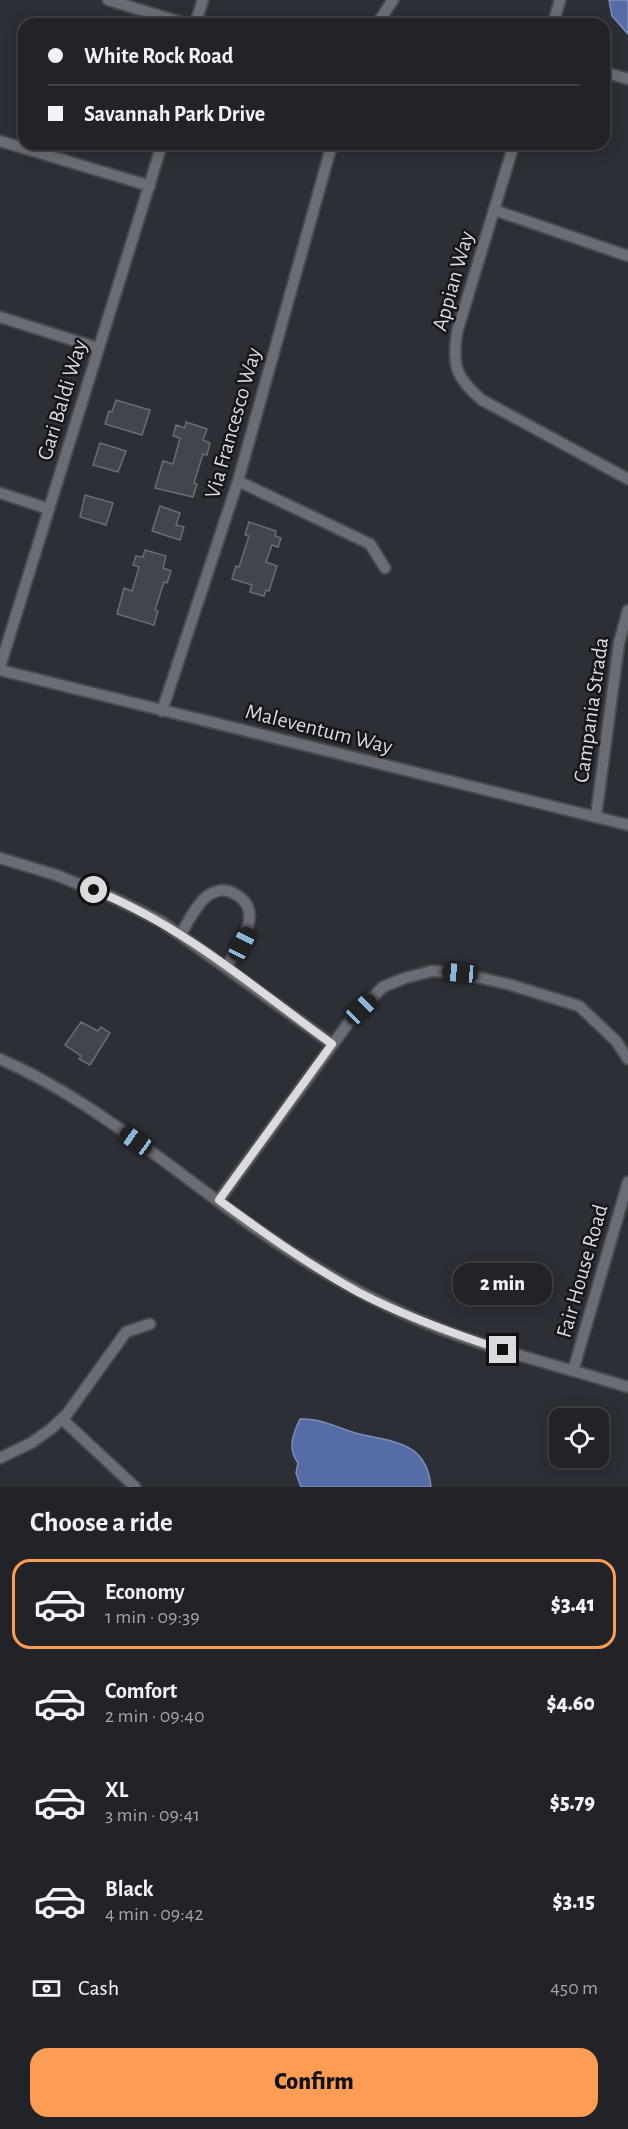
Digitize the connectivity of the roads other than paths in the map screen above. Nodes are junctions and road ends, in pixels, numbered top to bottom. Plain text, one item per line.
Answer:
1 (108, 0) edge
2 (203, 0) edge
3 (393, 0) edge
4 (560, 0) edge
5 (167, 18) edge
6 (197, 18) edge
7 (381, 18) edge
8 (555, 18) edge
9 (610, 74) edge
10 (628, 79) edge
11 (0, 141) edge
12 (18, 146) edge
13 (30, 150) edge
14 (160, 150) edge
15 (330, 150) edge
16 (512, 150) edge
17 (150, 186) junction
18 (494, 210) junction
19 (628, 256) edge
20 (0, 317) edge
21 (98, 348) junction
22 (628, 479) edge
23 (238, 481) junction
24 (0, 493) edge
25 (49, 509) junction
26 (385, 568) dead end
27 (628, 610) edge
28 (0, 669) edge
29 (162, 711) junction
30 (596, 816) junction
31 (628, 825) edge
32 (0, 858) edge
33 (181, 934) junction
34 (226, 967) junction
35 (332, 1044) junction
36 (0, 1059) edge
37 (628, 1059) edge
38 (628, 1182) edge
39 (219, 1200) junction
40 (150, 1324) dead end
41 (573, 1371) junction
42 (628, 1387) edge
43 (62, 1419) junction
44 (0, 1458) edge
45 (135, 1487) edge

1 - 5 street
2 - 6 street
3 - 7 street
4 - 8 street
9 - 10 street
11 - 12 street
13 - 17 street
14 - 17 street, Gari Baldi Way
15 - 23 street, Via Francesco Way
16 - 18 street, Appian Way
17 - 21 street, Gari Baldi Way
18 - 19 street
18 - 22 street, Appian Way
20 - 21 street
21 - 25 street, Gari Baldi Way
23 - 26 street
23 - 29 street, Via Francesco Way
24 - 25 street
25 - 28 street, Gari Baldi Way
27 - 30 street, Campania Strada
28 - 29 street, Maleventum Way
29 - 30 street, Maleventum Way
30 - 31 street, Maleventum Way
32 - 33 street
33 - 34 street
33 - 34 street
34 - 35 street
35 - 37 street
35 - 39 street
36 - 39 street
38 - 41 street, Fair House Road
39 - 41 street
40 - 43 street
41 - 42 street
43 - 44 street
43 - 45 street

